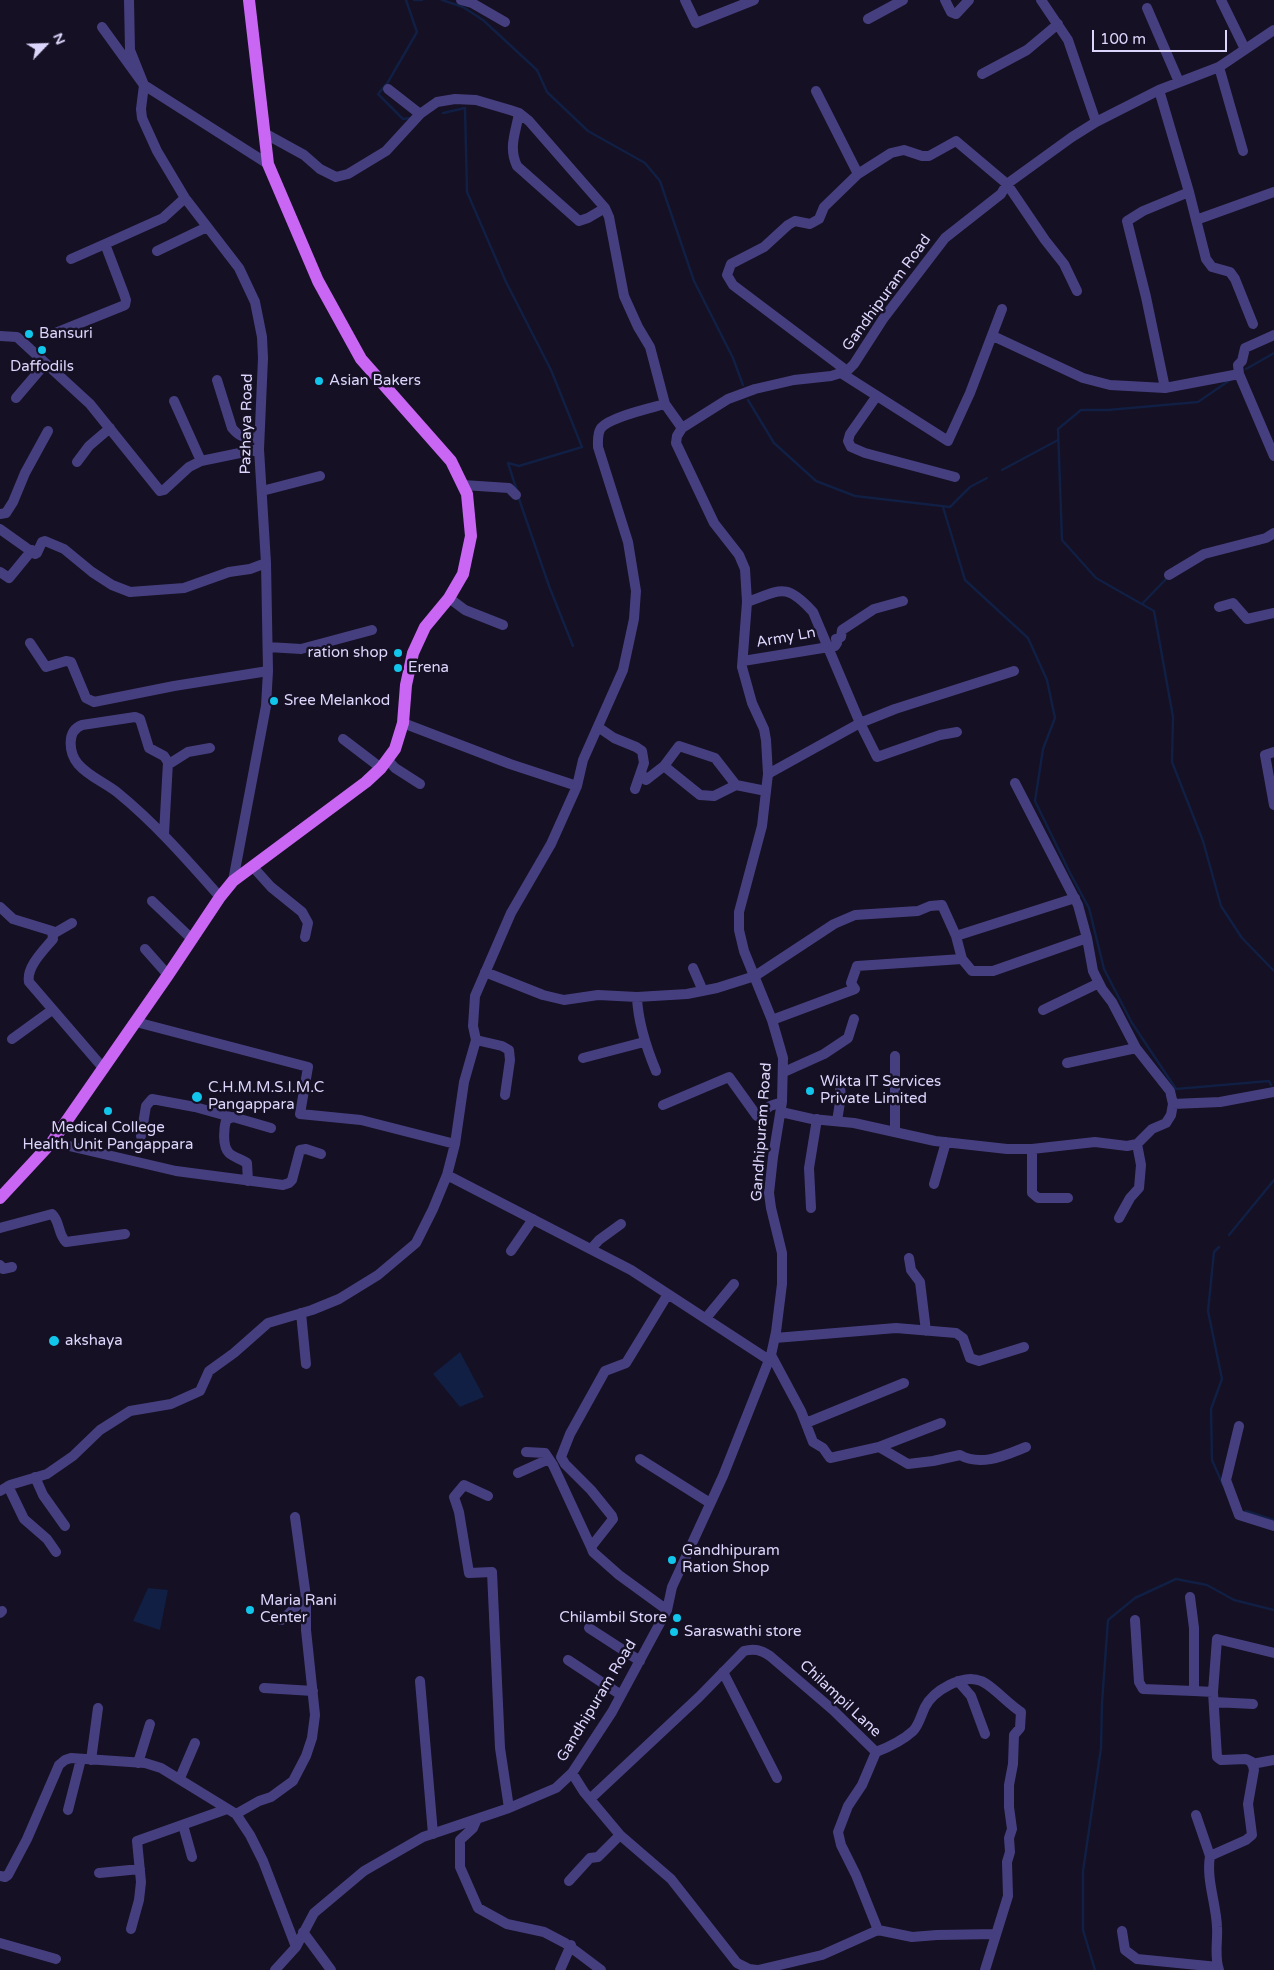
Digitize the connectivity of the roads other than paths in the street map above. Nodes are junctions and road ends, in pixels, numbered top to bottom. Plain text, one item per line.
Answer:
1 (129, 0) edge
2 (249, 0) edge
3 (461, 0) edge
4 (685, 0) edge
5 (754, 0) edge
6 (902, 0) edge
7 (945, 0) edge
8 (969, 0) edge
9 (1041, 0) edge
10 (1221, 0) edge
11 (1147, 8) dead end
12 (868, 19) dead end
13 (505, 22) dead end
14 (1058, 24) junction
15 (102, 27) dead end
16 (1274, 30) edge
17 (1246, 49) junction
18 (1219, 67) junction
19 (982, 74) dead end
20 (1180, 82) junction
21 (144, 85) junction
22 (388, 89) dead end
23 (1159, 90) junction
24 (816, 91) dead end
25 (519, 113) junction
26 (420, 114) junction
27 (1096, 122) junction
28 (264, 133) junction
29 (1243, 151) dead end
30 (268, 164) junction
31 (858, 174) junction
32 (1007, 184) junction
33 (1189, 192) junction
34 (1274, 192) edge
35 (185, 198) junction
36 (605, 208) junction
37 (1196, 220) junction
38 (207, 227) junction
39 (105, 244) junction
40 (156, 251) dead end
41 (71, 258) dead end
42 (1077, 291) dead end
43 (1002, 309) dead end
44 (1253, 324) dead end
45 (53, 334) dead end
46 (1274, 335) edge
47 (0, 336) edge
48 (993, 336) junction
49 (45, 364) junction
50 (844, 372) junction
51 (1239, 374) junction
52 (217, 380) dead end
53 (1165, 388) junction
54 (876, 397) junction
55 (16, 398) dead end
56 (174, 401) dead end
57 (665, 404) junction
58 (110, 428) junction
59 (682, 428) junction
60 (48, 431) dead end
61 (260, 437) junction
62 (259, 449) junction
63 (1274, 456) edge
64 (201, 461) junction
65 (77, 462) dead end
66 (320, 476) dead end
67 (955, 478) dead end
68 (463, 485) junction
69 (262, 491) junction
70 (516, 495) dead end
71 (0, 514) edge
72 (0, 529) edge
73 (1274, 533) edge
74 (32, 550) junction
75 (266, 563) junction
76 (0, 572) edge
77 (1169, 575) dead end
78 (449, 598) junction
79 (903, 601) dead end
80 (747, 602) junction
81 (1219, 607) dead end
82 (1274, 613) edge
83 (504, 625) dead end
84 (372, 630) dead end
85 (30, 643) dead end
86 (828, 646) junction
87 (268, 647) junction
88 (743, 661) junction
89 (268, 672) junction
90 (1014, 672) dead end
91 (403, 723) junction
92 (860, 723) junction
93 (598, 727) junction
94 (957, 732) dead end
95 (343, 739) dead end
96 (210, 748) dead end
97 (1274, 752) edge
98 (169, 764) junction
99 (384, 764) junction
100 (664, 766) junction
101 (641, 773) junction
102 (768, 774) junction
103 (1015, 783) dead end
104 (420, 784) dead end
105 (736, 785) junction
106 (577, 786) junction
107 (635, 789) dead end
108 (766, 791) junction
109 (1274, 806) edge
110 (164, 834) junction
111 (253, 867) junction
112 (233, 881) junction
113 (220, 897) junction
114 (1074, 898) junction
115 (152, 900) dead end
116 (0, 907) edge
117 (72, 923) dead end
118 (53, 934) junction
119 (956, 936) junction
120 (305, 937) dead end
121 (1087, 938) junction
122 (192, 939) junction
123 (145, 949) dead end
124 (962, 959) junction
125 (693, 968) dead end
126 (485, 972) junction
127 (168, 975) junction
128 (754, 976) junction
129 (1099, 983) junction
130 (703, 991) junction
131 (637, 997) junction
132 (52, 1010) junction
133 (1043, 1010) dead end
134 (854, 1019) dead end
135 (772, 1020) junction
136 (136, 1022) junction
137 (12, 1039) dead end
138 (476, 1040) junction
139 (644, 1042) junction
140 (1136, 1048) junction
141 (895, 1056) dead end
142 (583, 1058) dead end
143 (1067, 1063) dead end
144 (104, 1069) junction
145 (656, 1070) dead end
146 (784, 1072) junction
147 (841, 1079) dead end
148 (1274, 1092) edge
149 (505, 1095) dead end
150 (1173, 1104) junction
151 (663, 1105) dead end
152 (782, 1107) junction
153 (231, 1117) junction
154 (817, 1120) junction
155 (837, 1121) junction
156 (271, 1128) dead end
157 (894, 1132) junction
158 (141, 1136) dead end
159 (52, 1142) junction
160 (946, 1142) junction
161 (455, 1144) junction
162 (1137, 1144) junction
163 (1032, 1149) junction
164 (321, 1154) dead end
165 (447, 1175) junction
166 (248, 1181) junction
167 (934, 1184) dead end
168 (0, 1198) edge
169 (1068, 1198) dead end
170 (810, 1208) dead end
171 (1119, 1218) dead end
172 (533, 1219) junction
173 (621, 1224) dead end
174 (0, 1228) edge
175 (125, 1234) dead end
176 (591, 1249) junction
177 (512, 1251) dead end
178 (909, 1258) dead end
179 (0, 1265) edge
180 (12, 1267) dead end
181 (734, 1284) dead end
182 (668, 1294) junction
183 (301, 1313) junction
184 (706, 1318) junction
185 (926, 1331) junction
186 (775, 1338) junction
187 (1024, 1347) dead end
188 (770, 1357) junction
189 (306, 1364) dead end
190 (904, 1383) dead end
191 (806, 1423) junction
192 (941, 1423) dead end
193 (1239, 1426) dead end
194 (879, 1446) junction
195 (1026, 1448) dead end
196 (526, 1452) dead end
197 (640, 1459) dead end
198 (564, 1461) junction
199 (551, 1463) junction
200 (518, 1473) dead end
201 (35, 1477) junction
202 (4, 1488) edge
203 (488, 1496) dead end
204 (710, 1503) junction
205 (295, 1518) dead end
206 (65, 1526) dead end
207 (1274, 1526) edge
208 (591, 1547) junction
209 (56, 1552) dead end
210 (306, 1597) junction
211 (1190, 1598) dead end
212 (667, 1610) junction
213 (275, 1618) dead end
214 (1135, 1620) dead end
215 (589, 1628) dead end
216 (1274, 1653) edge
217 (568, 1660) dead end
218 (640, 1661) junction
219 (723, 1672) junction
220 (420, 1681) dead end
221 (958, 1681) junction
222 (264, 1688) dead end
223 (313, 1691) junction
224 (1194, 1691) junction
225 (622, 1695) junction
226 (1213, 1697) junction
227 (1253, 1704) dead end
228 (98, 1708) dead end
229 (150, 1724) dead end
230 (985, 1734) dead end
231 (195, 1743) dead end
232 (876, 1752) junction
233 (86, 1760) junction
234 (1274, 1760) edge
235 (138, 1763) junction
236 (1252, 1764) junction
237 (572, 1773) junction
238 (180, 1778) junction
239 (777, 1778) dead end
240 (590, 1799) junction
241 (509, 1808) junction
242 (68, 1810) dead end
243 (232, 1812) junction
244 (1196, 1814) dead end
245 (477, 1819) junction
246 (183, 1825) junction
247 (433, 1834) junction
248 (620, 1835) junction
249 (1210, 1856) junction
250 (192, 1857) dead end
251 (140, 1870) junction
252 (99, 1873) dead end
253 (0, 1876) edge
254 (569, 1881) dead end
255 (131, 1929) dead end
256 (878, 1930) junction
257 (1122, 1931) dead end
258 (303, 1932) junction
259 (996, 1934) junction
260 (0, 1943) edge
261 (571, 1946) junction
262 (296, 1947) junction
263 (56, 1959) dead end
264 (1218, 1969) edge
265 (275, 1970) edge
266 (331, 1970) edge
267 (560, 1970) edge
268 (601, 1970) edge
269 (758, 1970) edge
270 (985, 1970) edge

1 - 21 street
2 - 28 main road
3 - 13 street
4 - 5 street
6 - 12 street
7 - 8 street
9 - 14 street
10 - 17 street
11 - 20 street
14 - 19 street
14 - 27 street
15 - 21 street
16 - 17 street, Gandhipuram Road
17 - 18 street, Gandhipuram Road
18 - 20 street, Gandhipuram Road
18 - 29 street
20 - 23 street, Gandhipuram Road
21 - 30 street
21 - 35 street, Pazhaya Road
22 - 26 street
23 - 27 street, Gandhipuram Road
23 - 33 street
24 - 31 street
25 - 26 street
25 - 36 street
25 - 36 street
26 - 28 street
27 - 32 street, Gandhipuram Road
28 - 30 main road
30 - 68 main road
31 - 32 street
31 - 50 street
32 - 42 street
32 - 50 street, Gandhipuram Road
33 - 37 street
33 - 53 street
34 - 37 street
35 - 38 street, Pazhaya Road
35 - 39 street
36 - 57 street
37 - 44 street
38 - 40 street
38 - 61 street, Pazhaya Road
39 - 41 street
39 - 45 street
43 - 48 street
46 - 51 street
47 - 49 street
48 - 53 street
48 - 54 street
49 - 55 street
49 - 58 street
50 - 54 street
50 - 59 street, Gandhipuram Road
51 - 53 street
51 - 63 street
52 - 61 street
54 - 67 street
56 - 64 street
57 - 59 street
57 - 93 street
58 - 64 street
58 - 65 street
59 - 80 street, Gandhipuram Road
60 - 71 street
61 - 62 street, Pazhaya Road
62 - 64 street
62 - 69 street, Pazhaya Road
66 - 69 street
68 - 70 street
68 - 78 main road
69 - 75 street, Pazhaya Road
72 - 74 street
73 - 77 street
74 - 75 street
74 - 76 street
75 - 87 street, Pazhaya Road
78 - 83 street
78 - 91 main road
79 - 86 street, Army Ln
80 - 86 street
80 - 88 street, Gandhipuram Road
81 - 82 street
84 - 87 street
85 - 89 street
86 - 88 street, Army Ln
86 - 92 street
87 - 89 street, Pazhaya Road
88 - 102 street, Gandhipuram Road
89 - 112 street, Pazhaya Road
90 - 92 street
91 - 99 main road
91 - 106 street
92 - 94 street
92 - 102 street
93 - 101 street
93 - 106 street
95 - 99 street
96 - 98 street
97 - 109 street
98 - 110 street
98 - 110 street
99 - 104 street
99 - 111 main road
100 - 101 street
100 - 105 street
100 - 105 street
101 - 107 street
102 - 108 street, Gandhipuram Road
103 - 114 street
105 - 108 street
106 - 126 street
108 - 128 street, Gandhipuram Road
110 - 113 street
111 - 112 main road
111 - 120 street
112 - 113 main road
113 - 122 main road
114 - 119 street
114 - 121 street
115 - 122 street
116 - 118 street
117 - 118 street
118 - 132 street
119 - 124 street
119 - 128 street
121 - 124 street
121 - 129 street
122 - 127 main road
123 - 127 street
124 - 135 street
125 - 130 street
126 - 131 street
126 - 138 street
127 - 136 main road
128 - 130 street
128 - 135 street, Gandhipuram Road
129 - 133 street
129 - 140 street
130 - 131 street
131 - 139 street
132 - 137 street
132 - 144 street
134 - 146 street
135 - 146 street, Gandhipuram Road
136 - 144 main road
136 - 161 street
138 - 149 street
138 - 161 street
139 - 142 street
139 - 145 street
140 - 143 street
140 - 150 street
141 - 157 street
144 - 159 main road
146 - 152 street, Gandhipuram Road
147 - 155 street
148 - 150 street
150 - 162 street
151 - 152 street
152 - 154 street
152 - 186 street, Gandhipuram Road
153 - 156 street
153 - 158 street
153 - 166 street
154 - 155 street
154 - 170 street
155 - 157 street
157 - 160 street
159 - 166 street
159 - 168 main road
160 - 163 street
160 - 167 street
161 - 165 street
162 - 163 street
162 - 171 street
163 - 169 street
164 - 166 street
165 - 172 street
165 - 183 street
172 - 176 street
172 - 177 street
173 - 176 street
174 - 175 street
176 - 182 street
178 - 185 street
179 - 180 street
181 - 184 street
182 - 184 street
182 - 198 street
183 - 189 street
183 - 201 street
184 - 188 street
185 - 186 street
185 - 187 street
186 - 188 street, Gandhipuram Road
188 - 191 street
188 - 204 street, Gandhipuram Road
190 - 191 street
191 - 194 street
192 - 194 street
193 - 207 street
194 - 195 street
196 - 199 street
197 - 204 street
198 - 199 street
198 - 208 street
199 - 200 street
199 - 208 street
201 - 202 street
201 - 206 street
202 - 209 street
203 - 241 street
204 - 212 street, Gandhipuram Road
205 - 210 street
208 - 212 street
210 - 213 street
210 - 223 street
211 - 224 street
212 - 218 street, Gandhipuram Road
214 - 224 street
215 - 218 street
216 - 226 street
217 - 225 street
218 - 225 street, Gandhipuram Road
219 - 232 street, Chilampil Lane
219 - 239 street
219 - 240 street, Chilampil Lane
220 - 247 street
221 - 230 street
221 - 232 street
221 - 259 street
222 - 223 street
223 - 243 street
224 - 226 street
225 - 237 street, Gandhipuram Road
226 - 227 street
226 - 236 street
228 - 233 street
229 - 235 street
231 - 238 street
232 - 256 street, Chilampil Lane
233 - 235 street
233 - 242 street
233 - 253 street
234 - 236 street
235 - 238 street
236 - 249 street
237 - 240 street
237 - 241 street, Gandhipuram Road
238 - 243 street
240 - 248 street
241 - 245 street, Gandhipuram Road
243 - 246 street
243 - 262 street
244 - 249 street
245 - 247 street, Gandhipuram Road
245 - 261 street
246 - 250 street
246 - 251 street
247 - 258 street, Gandhipuram Road
248 - 254 street
248 - 269 street
249 - 264 street
251 - 252 street
251 - 255 street
256 - 259 street
256 - 269 street
257 - 264 street
258 - 262 street, Gandhipuram Road
258 - 266 street
259 - 270 street
260 - 263 street
261 - 267 street
261 - 268 street
262 - 265 street, Gandhipuram Road

